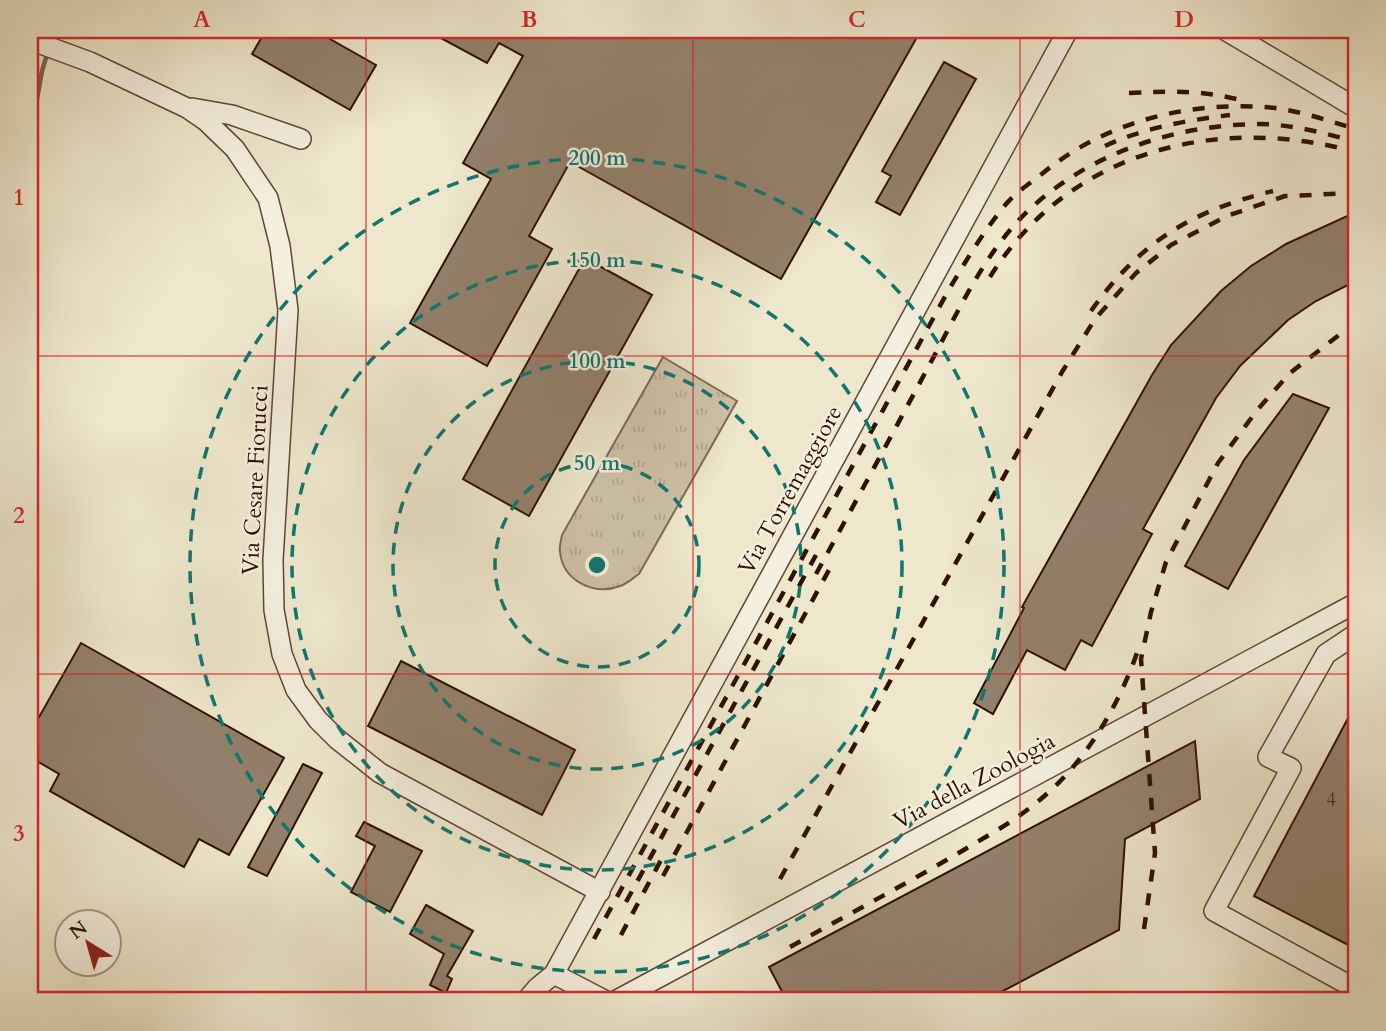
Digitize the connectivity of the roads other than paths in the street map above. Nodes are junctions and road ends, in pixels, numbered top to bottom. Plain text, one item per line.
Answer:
1 (1068, 30) edge
2 (1225, 30) edge
3 (30, 40) edge
4 (184, 106) junction
5 (1356, 108) edge
6 (302, 139) dead end
7 (1356, 603) edge
8 (1356, 634) edge
9 (600, 892) junction
10 (554, 974) junction
11 (1356, 989) edge
12 (526, 1001) edge
13 (606, 1001) edge
14 (615, 1001) edge

1 - 9 street, Via Torremaggiore
2 - 5 street
3 - 4 street, Via Cesare Fiorucci
4 - 6 street
4 - 9 street, Via Cesare Fiorucci
7 - 14 street, Via della Zoologia
8 - 11 street
9 - 10 street, Via Torremaggiore
10 - 12 street, Via Torremaggiore
10 - 13 street

